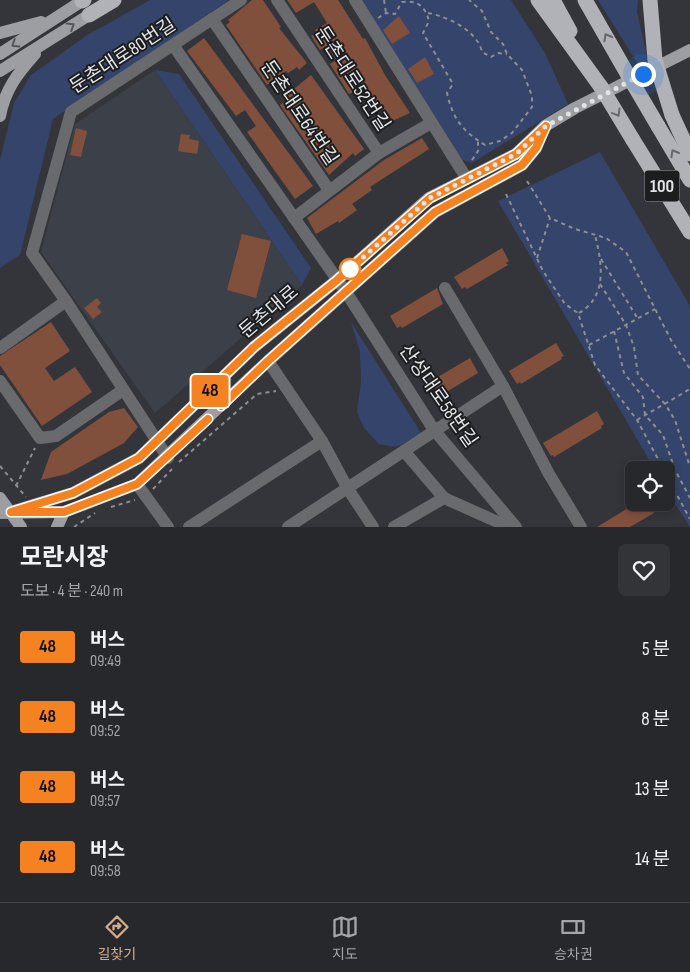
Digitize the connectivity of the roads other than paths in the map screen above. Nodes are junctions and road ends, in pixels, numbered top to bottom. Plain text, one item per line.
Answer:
1 (114, 0) edge
2 (241, 0) edge
3 (277, 0) edge
4 (355, 0) edge
5 (538, 0) edge
6 (553, 0) edge
7 (585, 0) edge
8 (650, 0) edge
9 (85, 5) edge
10 (60, 16) junction
11 (212, 19) junction
12 (0, 33) edge
13 (44, 44) junction
14 (173, 45) junction
15 (690, 50) edge
16 (0, 54) edge
17 (0, 71) edge
18 (602, 87) junction
19 (0, 116) edge
20 (431, 122) junction
21 (546, 126) junction
22 (379, 153) junction
23 (690, 154) edge
24 (467, 179) junction
25 (690, 180) edge
26 (329, 190) junction
27 (294, 218) junction
28 (690, 232) edge
29 (336, 281) junction
30 (446, 288) dead end
31 (346, 292) junction
32 (66, 301) junction
33 (0, 348) edge
34 (268, 361) junction
35 (0, 381) edge
36 (503, 386) junction
37 (123, 390) junction
38 (434, 430) junction
39 (322, 441) junction
40 (158, 442) junction
41 (404, 451) junction
42 (168, 458) junction
43 (137, 484) junction
44 (348, 490) junction
45 (0, 498) edge
46 (444, 498) junction
47 (5, 512) edge
48 (64, 512) junction
49 (21, 527) edge
50 (58, 527) edge
51 (168, 527) edge
52 (189, 527) edge
53 (288, 527) edge
54 (373, 527) edge
55 (394, 527) edge
56 (509, 527) edge
57 (516, 527) edge
58 (581, 527) edge

1 - 9 highway
2 - 11 street, 둔촌대로80번길
3 - 22 street, 둔촌대로52번길
4 - 20 street
5 - 18 highway
6 - 18 highway, 100
25 -> 7 highway, 100, bridge
8 - 23 highway, bridge
9 - 10 main road
13 -> 9 main road
10 - 12 main road
10 -> 16 main road
11 - 14 street, 둔촌대로80번길
11 - 26 street, 둔촌대로64번길
13 - 17 main road
13 - 19 main road
14 - 27 street
14 - 32 street, 둔촌대로80번길
15 - 21 main road, 둔촌대로
18 -> 28 highway, 100, bridge
20 - 22 street, 둔촌대로52번길
20 - 24 street
21 - 24 main road, 둔촌대로
21 - 31 main road, 둔촌대로
22 - 26 street
24 - 29 main road, 둔촌대로
26 - 27 street, 둔촌대로64번길
27 - 29 street
29 - 31 street, 산성대로58번길
29 - 40 main road, 둔촌대로
30 - 36 street
31 - 34 main road, 둔촌대로
31 - 38 street, 산성대로58번길
32 - 33 street
32 - 37 street, 둔촌대로80번길
34 - 39 street
34 - 42 main road, 둔촌대로
35 - 37 street
36 - 38 street
36 - 58 street
37 - 40 street, 둔촌대로80번길
38 - 41 street
38 - 57 street, 산성대로58번길
39 - 44 street
39 - 52 street
40 - 42 street, 둔촌대로80번길
40 - 47 main road, 둔촌대로
41 - 44 street
41 - 46 street
42 - 43 main road, 둔촌대로
43 - 48 main road, 둔촌대로
43 - 51 street
44 - 53 street
44 - 54 street
45 - 47 main road
46 - 55 street
46 - 56 street
47 - 48 main road, 둔촌대로
47 - 49 main road
48 - 50 main road

